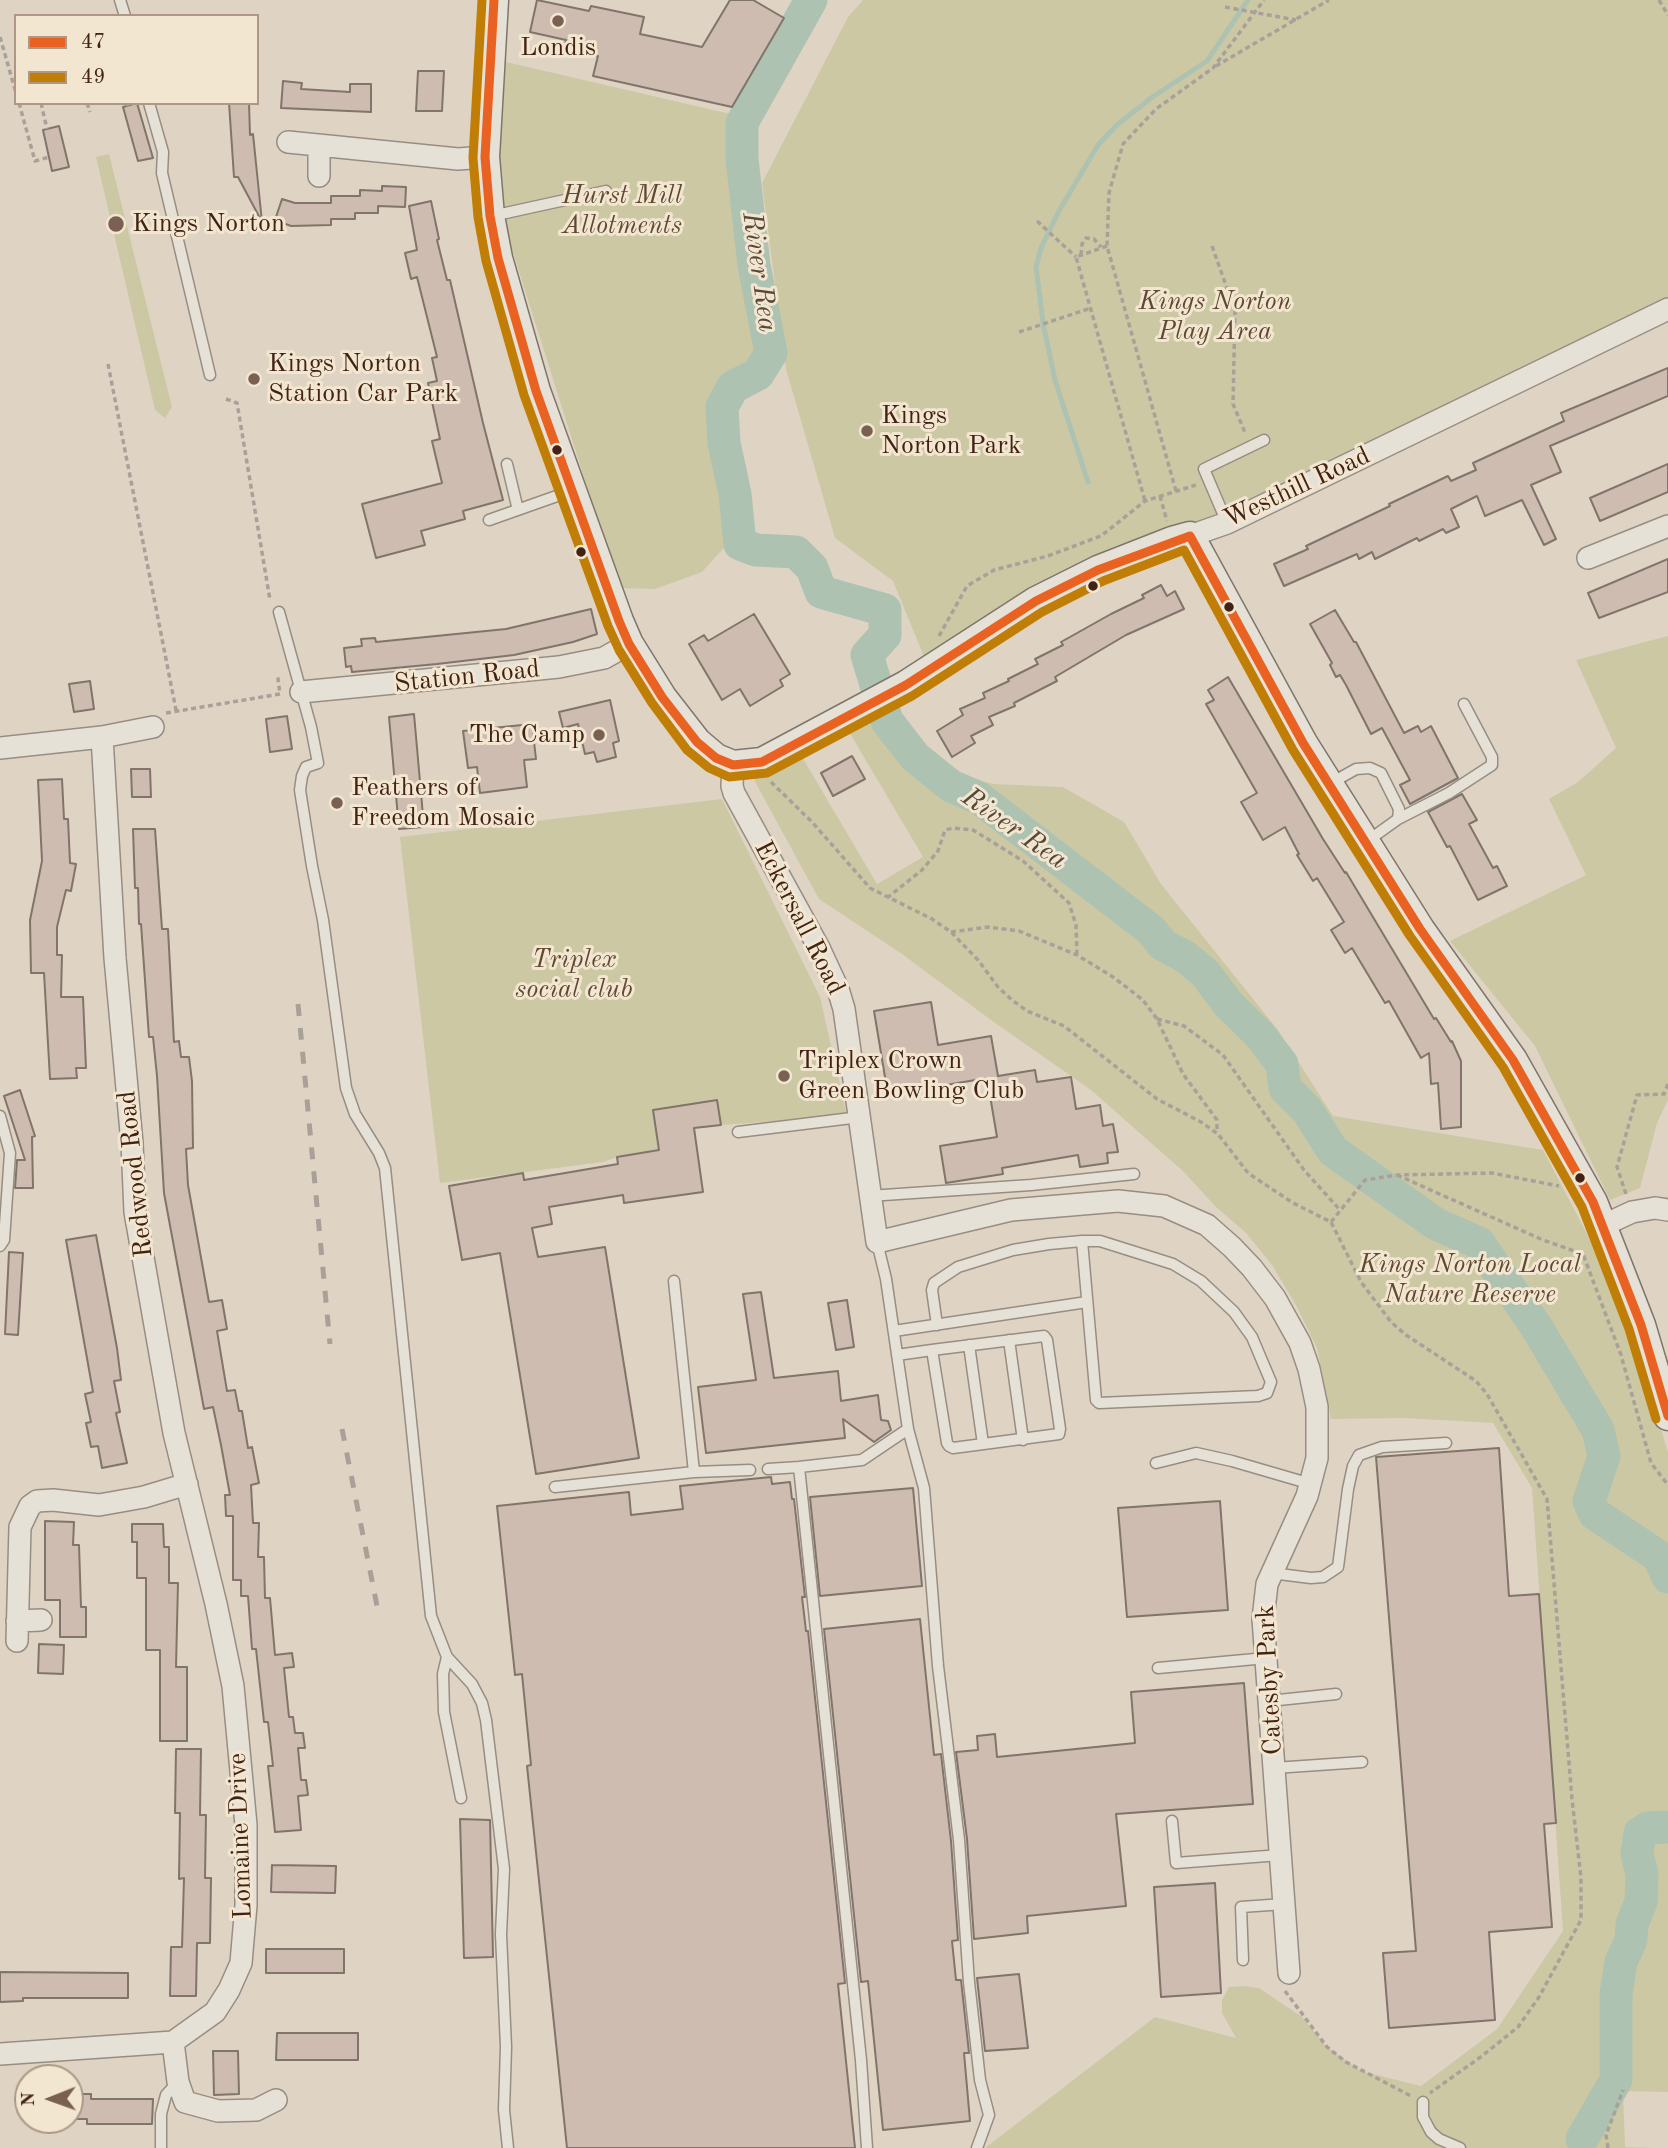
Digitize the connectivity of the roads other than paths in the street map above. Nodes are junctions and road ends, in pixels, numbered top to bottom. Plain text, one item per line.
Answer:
1 (494, 0) edge
2 (150, 105) edge
3 (288, 142) dead end
4 (320, 145) junction
5 (485, 157) junction
6 (319, 176) dead end
7 (606, 191) dead end
8 (490, 216) junction
9 (1668, 309) edge
10 (210, 375) dead end
11 (1264, 440) dead end
12 (507, 464) dead end
13 (571, 491) junction
14 (518, 510) junction
15 (489, 520) dead end
16 (1227, 523) junction
17 (1668, 526) edge
18 (1190, 536) junction
19 (1588, 558) dead end
20 (276, 612) road end
21 (629, 644) junction
22 (294, 685) junction
23 (1464, 704) dead end
24 (153, 727) dead end
25 (102, 737) junction
26 (0, 748) edge
27 (733, 765) junction
28 (1329, 784) junction
29 (1398, 819) junction
30 (1366, 842) junction
31 (0, 1115) edge
32 (860, 1117) junction
33 (738, 1132) dead end
34 (1134, 1174) dead end
35 (869, 1196) junction
36 (1668, 1210) edge
37 (1602, 1226) junction
38 (1082, 1241) junction
39 (877, 1242) junction
40 (0, 1246) edge
41 (674, 1281) dead end
42 (1087, 1302) junction
43 (937, 1325) junction
44 (894, 1331) junction
45 (1009, 1340) junction
46 (969, 1345) junction
47 (932, 1350) junction
48 (897, 1355) junction
49 (1668, 1416) edge
50 (908, 1429) junction
51 (1023, 1440) junction
52 (1446, 1443) dead end
53 (983, 1444) junction
54 (1156, 1463) dead end
55 (799, 1467) junction
56 (750, 1469) dead end
57 (768, 1469) dead end
58 (694, 1472) junction
59 (187, 1484) junction
60 (1311, 1484) junction
61 (555, 1487) dead end
62 (1271, 1573) junction
63 (216, 1604) joint
64 (41, 1620) dead end
65 (447, 1657) junction
66 (1266, 1658) junction
67 (1158, 1668) dead end
68 (1336, 1694) dead end
69 (1269, 1701) junction
70 (1362, 1762) dead end
71 (1274, 1768) junction
72 (461, 1798) dead end
73 (1172, 1821) dead end
74 (1280, 1855) junction
75 (1284, 1904) junction
76 (1243, 1960) dead end
77 (1289, 1973) road end
78 (173, 2042) junction
79 (0, 2054) edge
80 (178, 2082) junction
81 (276, 2101) dead end
82 (1423, 2102) road end
83 (161, 2148) edge
84 (508, 2148) edge
85 (867, 2148) edge
86 (977, 2148) edge
87 (1460, 2148) edge

1 - 5 street
2 - 10 lane
3 - 4 street
4 - 5 street
4 - 6 street
5 - 8 street
7 - 8 lane
8 - 13 street
9 - 16 street, Westhill Road
11 - 16 lane
12 - 14 lane
13 - 14 lane
13 - 21 street
14 - 15 lane
16 - 18 street, Westhill Road
17 - 19 street
18 - 27 street, Westhill Road
18 - 28 street
20 - 22 lane
21 - 22 street, Station Road
21 - 27 street
22 - 65 lane
23 - 29 lane
24 - 25 street
25 - 26 street
25 - 59 street, Redwood Road
27 - 32 street, Eckersall Road
28 - 29 lane
28 - 30 street
29 - 30 lane
30 - 37 street
31 - 40 lane
32 - 33 lane
32 - 35 street, Eckersall Road
34 - 35 lane
35 - 39 street, Eckersall Road
36 - 37 street
37 - 49 street
38 - 42 lane
38 - 42 lane
38 - 43 lane
39 - 44 lane
39 - 60 street, Catesby Park
41 - 58 lane
42 - 43 lane
43 - 44 lane
44 - 48 lane
45 - 46 lane
45 - 51 lane
45 - 51 lane
46 - 47 lane
46 - 53 lane
47 - 48 lane
47 - 53 lane
48 - 50 lane
50 - 55 lane
50 - 86 lane
51 - 53 lane
52 - 62 lane
54 - 60 lane
55 - 57 lane
55 - 85 lane
56 - 58 lane
58 - 61 lane
59 - 63 street, Redwood Road
59 - 64 street
60 - 62 street, Catesby Park
62 - 66 street, Catesby Park
63 - 78 street, Lomaine Drive
65 - 72 lane
65 - 84 lane
66 - 67 lane
66 - 69 street, Catesby Park
68 - 69 lane
69 - 71 street, Catesby Park
70 - 71 lane
71 - 74 street, Catesby Park
73 - 74 lane
74 - 75 street, Catesby Park
75 - 76 lane
75 - 77 street, Catesby Park
78 - 79 street
78 - 80 street
80 - 81 street
80 - 83 lane
82 - 87 lane

